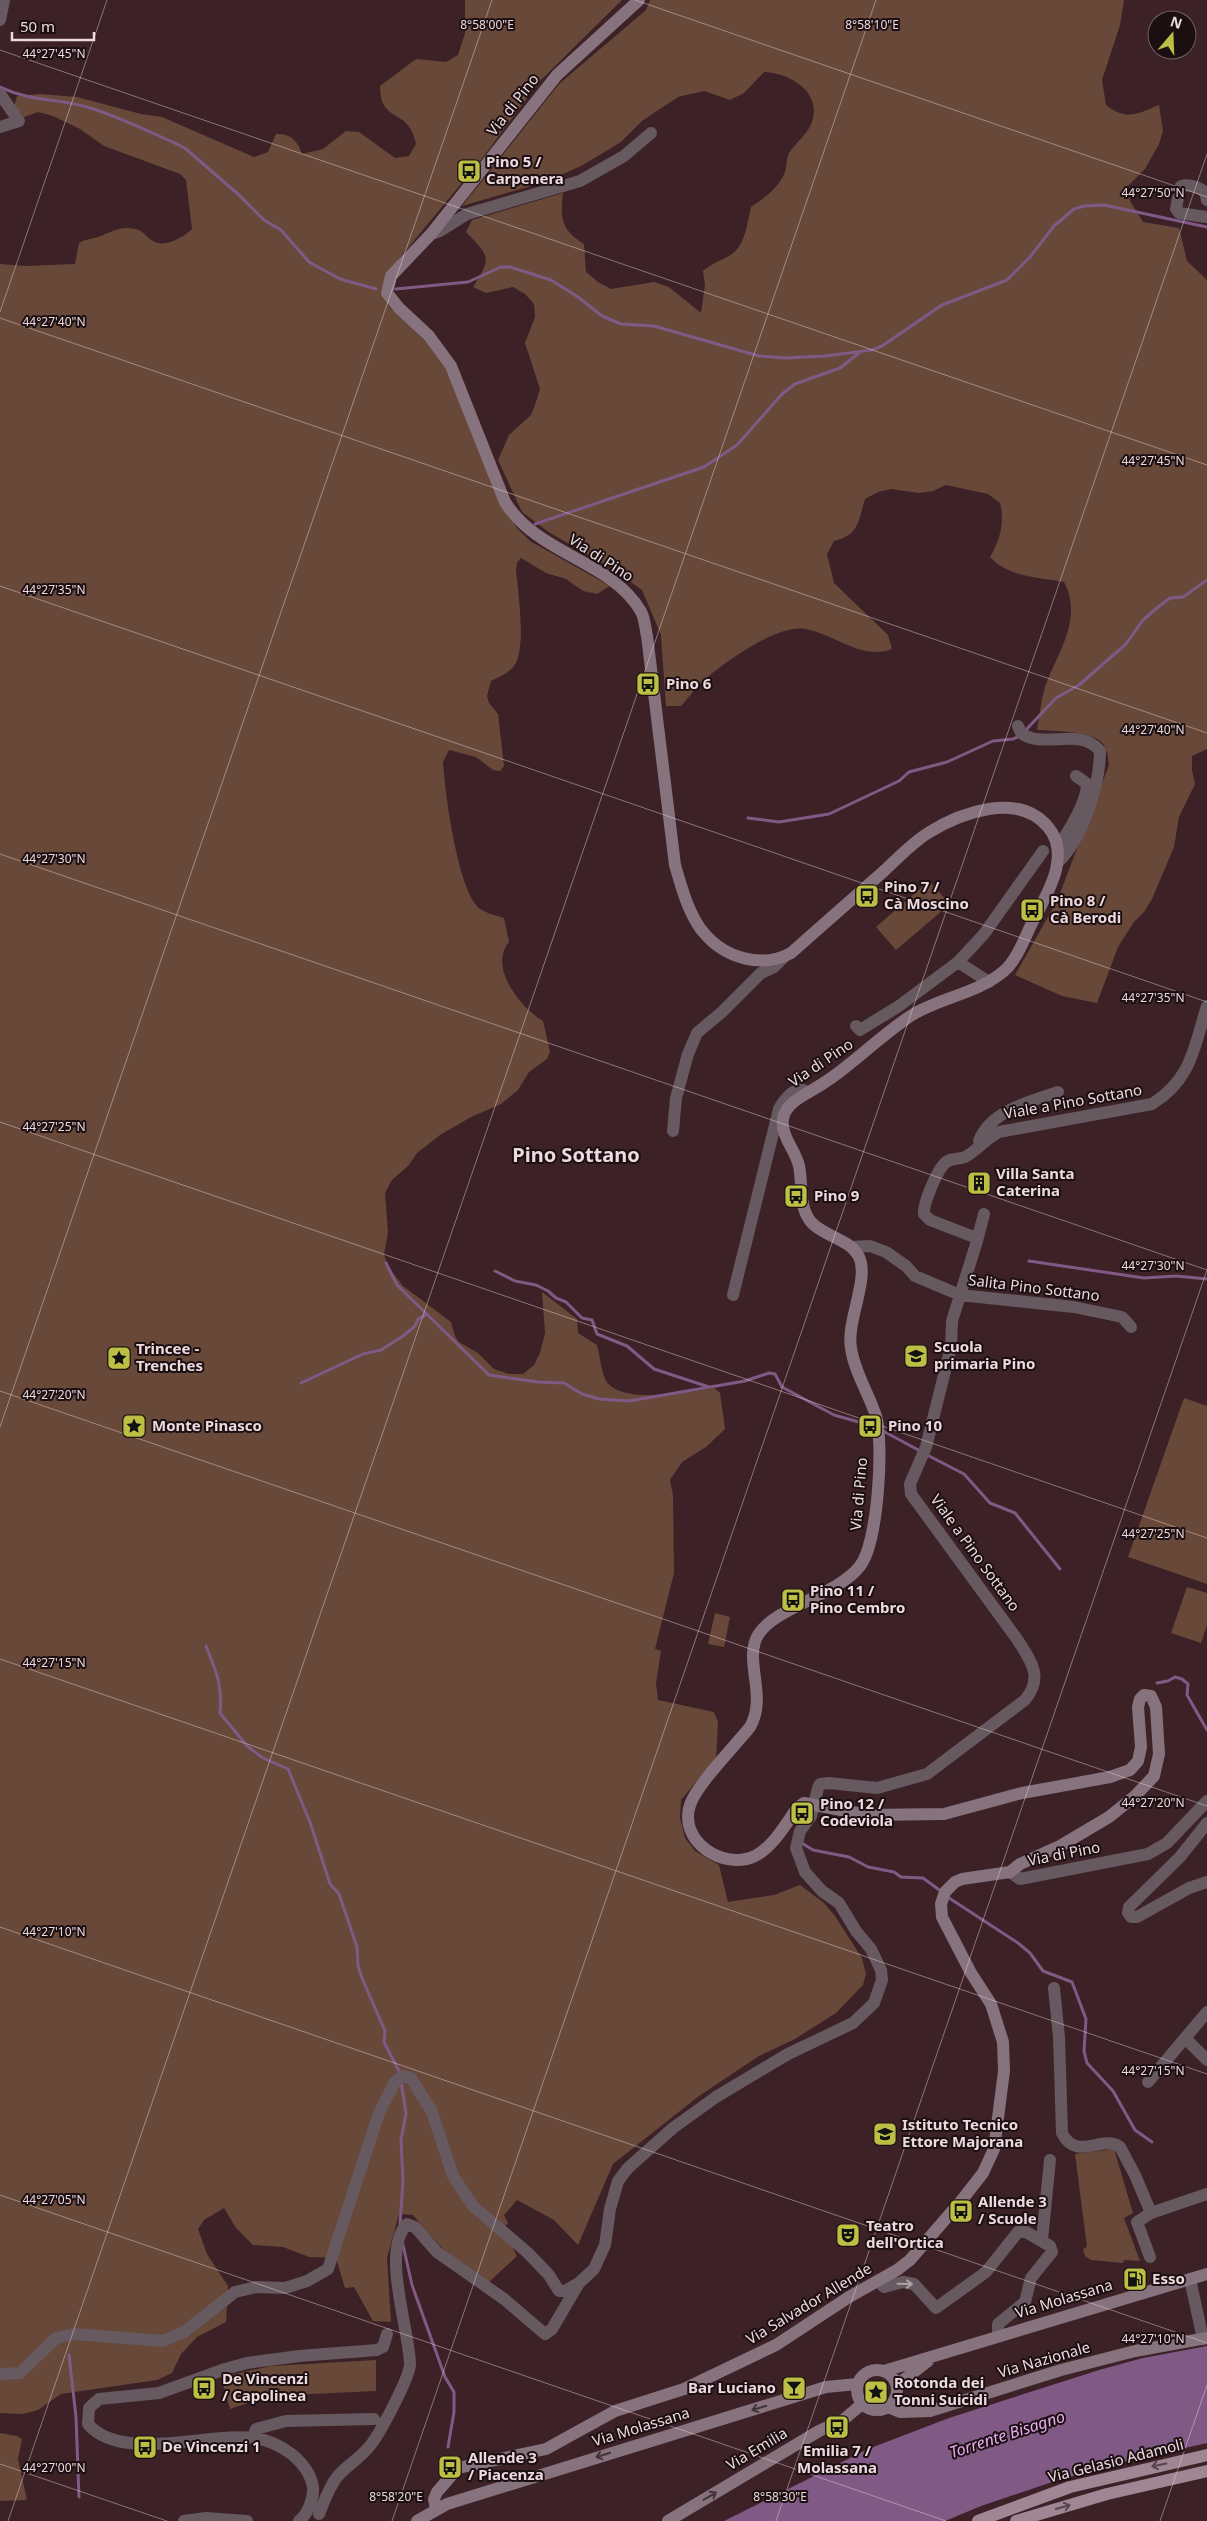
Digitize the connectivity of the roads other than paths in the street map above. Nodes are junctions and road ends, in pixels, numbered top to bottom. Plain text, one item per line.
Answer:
1 (4, 0) edge
2 (639, 0) edge
3 (0, 20) edge
4 (0, 94) edge
5 (0, 127) edge
6 (651, 133) dead end
7 (1181, 186) dead end
8 (1178, 198) dead end
9 (1207, 200) edge
10 (1207, 214) edge
11 (431, 234) junction
12 (1018, 726) dead end
13 (1076, 776) dead end
14 (1057, 846) junction
15 (1042, 851) dead end
16 (1057, 863) junction
17 (783, 958) junction
18 (958, 962) junction
19 (989, 982) junction
20 (1207, 1006) edge
21 (856, 1026) dead end
22 (1058, 1092) dead end
23 (808, 1093) junction
24 (673, 1131) dead end
25 (978, 1146) junction
26 (984, 1214) dead end
27 (977, 1241) junction
28 (851, 1247) junction
29 (733, 1295) dead end
30 (960, 1295) junction
31 (1131, 1327) dead end
32 (1207, 1801) edge
33 (814, 1803) junction
34 (1207, 1823) edge
35 (1010, 1872) junction
36 (1207, 1882) edge
37 (1054, 1988) dead end
38 (1207, 2012) edge
39 (1185, 2038) junction
40 (1207, 2060) edge
41 (1148, 2082) dead end
42 (1050, 2160) dead end
43 (1207, 2194) edge
44 (1150, 2213) junction
45 (1042, 2240) junction
46 (1150, 2257) dead end
47 (1207, 2274) edge
48 (1190, 2279) junction
49 (878, 2281) junction
50 (579, 2284) junction
51 (388, 2334) dead end
52 (998, 2336) junction
53 (1205, 2338) edge
54 (932, 2357) junction
55 (884, 2370) junction
56 (0, 2374) edge
57 (857, 2384) junction
58 (896, 2391) junction
59 (862, 2404) junction
60 (888, 2407) junction
61 (921, 2413) junction
62 (374, 2419) dead end
63 (253, 2438) junction
64 (1207, 2455) edge
65 (1207, 2471) edge
66 (436, 2509) junction
67 (319, 2514) dead end
68 (184, 2521) edge
69 (247, 2521) edge
70 (299, 2521) edge
71 (417, 2521) edge
72 (668, 2521) edge
73 (978, 2521) edge
74 (1016, 2521) edge

1 - 3 street
2 - 11 street, Via di Pino
4 - 5 street
6 - 11 street
7 - 9 street
8 - 10 street
11 - 17 street, Via di Pino
12 - 16 street
13 - 14 street
14 - 16 street, Via di Pino
14 - 17 street, Via di Pino
15 - 18 street
16 - 19 street, Via di Pino
17 - 24 street
18 - 19 street
18 - 21 street
19 - 23 street, Via di Pino
20 - 25 street, Viale a Pino Sottano
22 - 25 street, Viale a Pino Sottano
23 - 28 street, Via di Pino
23 - 29 street
25 - 27 street, Viale a Pino Sottano
26 - 27 street
27 - 30 street, Viale a Pino Sottano
28 - 30 street, Salita Pino Sottano
28 - 33 street, Via di Pino
30 - 31 street, Salita Pino Sottano
30 - 33 street, Viale a Pino Sottano
32 - 35 street, Via di Pino
33 - 35 street, Via di Pino
33 - 50 street
34 - 36 street
35 - 49 street, Via Salvador Allende
37 - 44 street
38 - 39 street
39 - 40 street
39 - 41 street
42 - 45 street
43 - 44 street
44 - 46 street
49 -> 45 street
45 - 52 street
47 - 48 street, Via Molassana
48 - 52 street, Via Molassana
48 - 53 street
49 - 66 street, Via Salvador Allende
50 - 56 street
50 - 67 street
51 - 63 street
52 - 54 street, Via Molassana
53 - 61 street, Via Nazionale
54 - 55 street, Via Molassana
54 - 58 street, Via Molassana
55 - 57 street
55 - 58 street
57 - 59 street
57 -> 66 street, Via Molassana
58 - 60 street
58 - 61 street
59 - 60 street
72 -> 59 street, Via Emilia
60 - 61 street, Via Nazionale
62 - 63 street
63 - 70 street
64 -> 73 main road, Via Gelasio Adamoli
74 -> 65 main road, Via Gelasio Adamoli
66 - 71 street, Via Molassana
68 - 69 street

